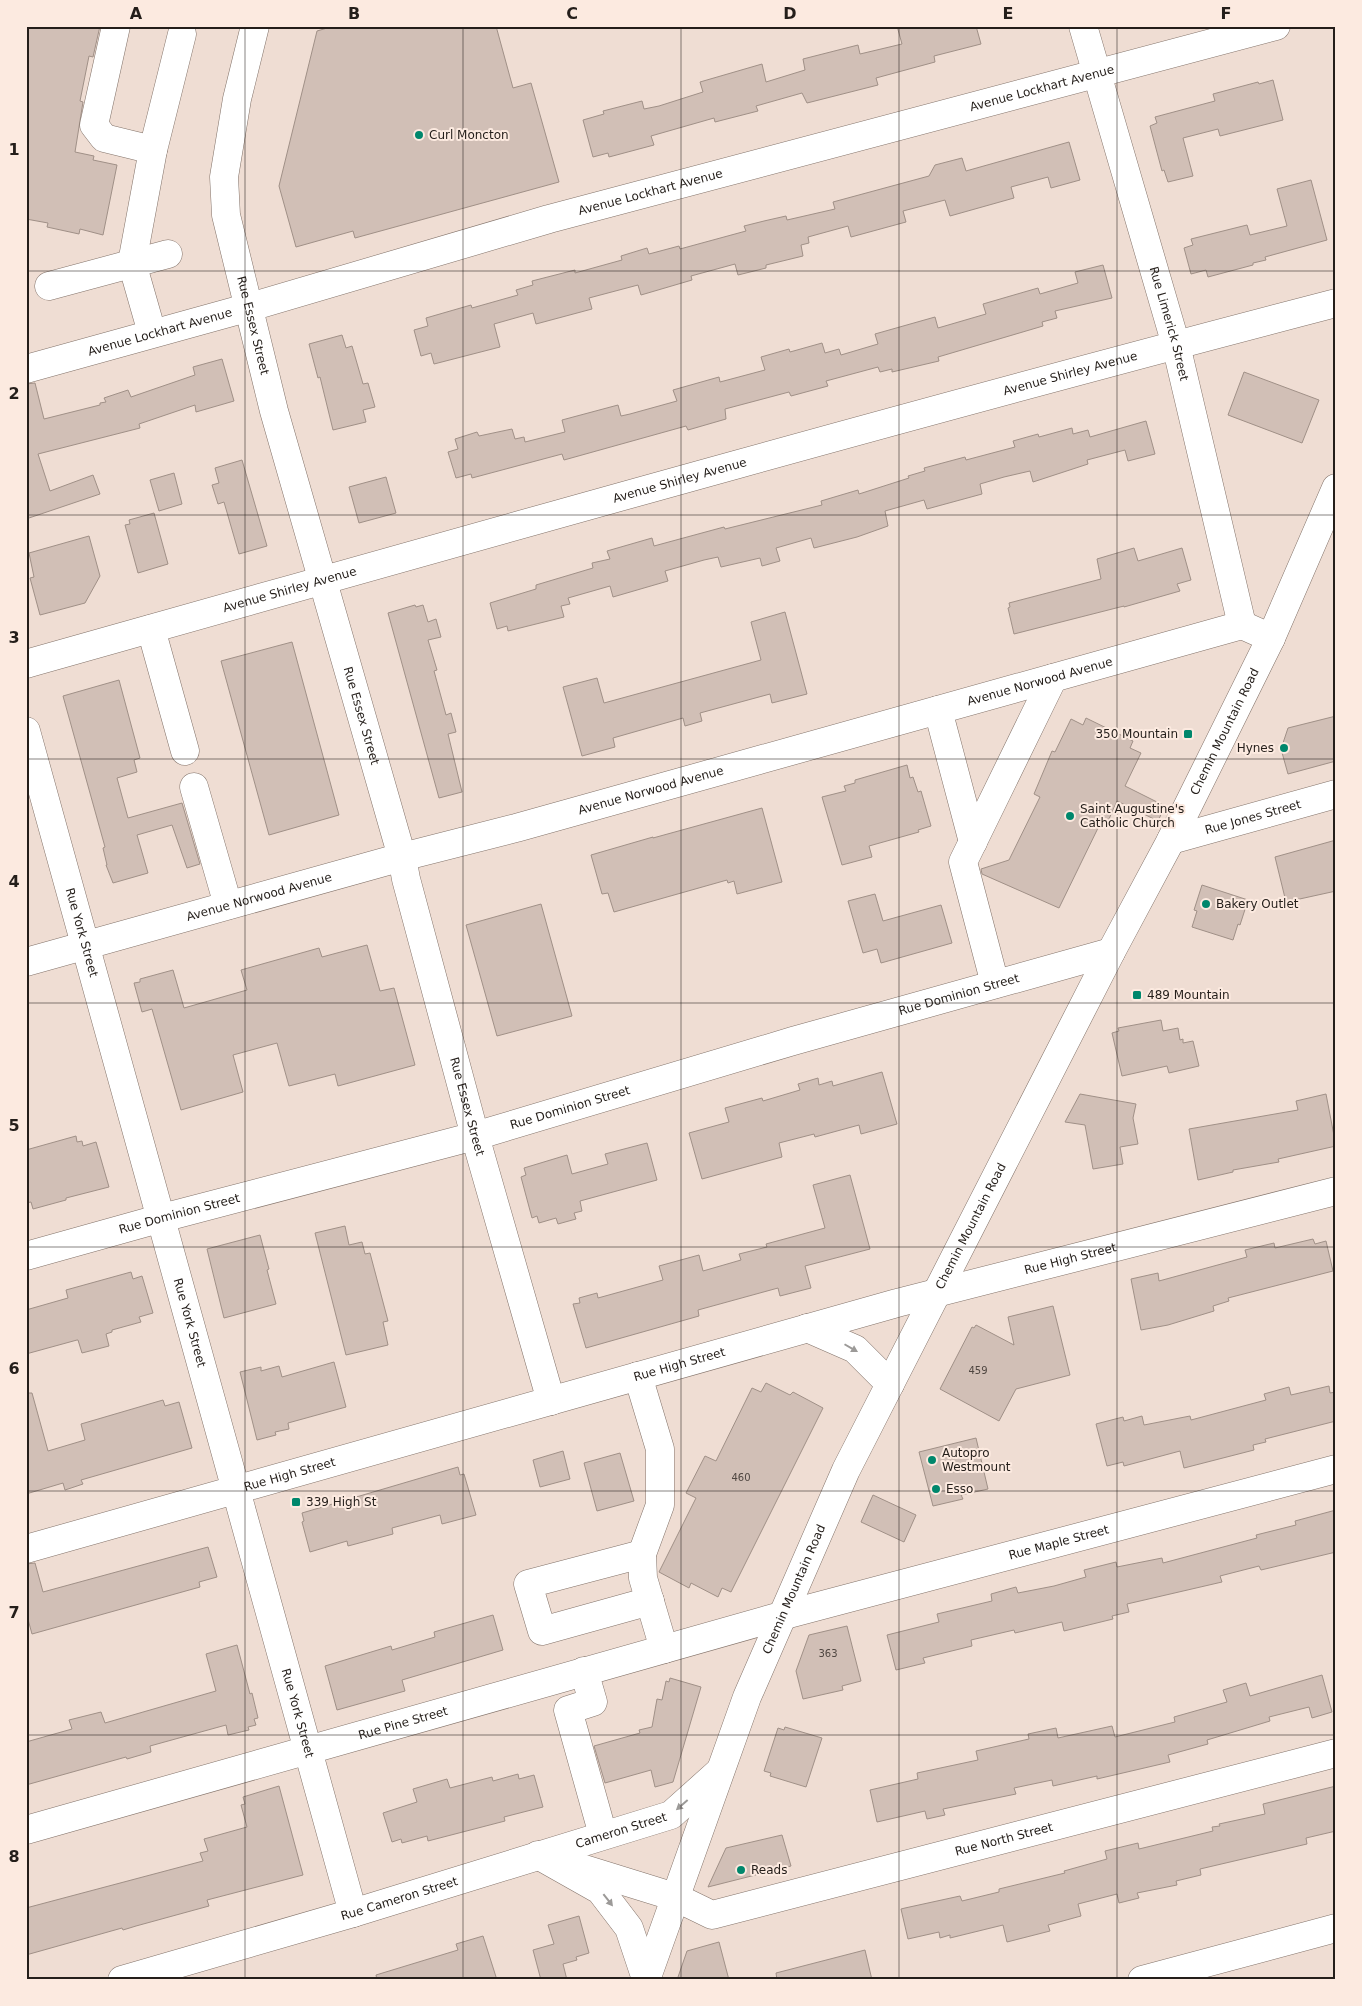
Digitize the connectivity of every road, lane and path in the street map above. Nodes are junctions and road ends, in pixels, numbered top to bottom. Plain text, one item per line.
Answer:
1 (116, 26) edge
2 (256, 26) edge
3 (1083, 26) edge
4 (1276, 26) edge
5 (182, 34) dead end
6 (1096, 73) junction
7 (153, 150) junction
8 (168, 254) dead end
9 (132, 263) junction
10 (50, 286) dead end
11 (1336, 303) edge
12 (250, 307) junction
13 (152, 333) junction
14 (1176, 345) junction
15 (26, 368) edge
16 (1334, 496) edge
17 (322, 582) junction
18 (1242, 625) junction
19 (150, 629) junction
20 (1271, 638) junction
21 (26, 664) edge
22 (1053, 678) junction
23 (938, 710) junction
24 (26, 731) edge
25 (185, 751) dead end
26 (194, 787) dead end
27 (1336, 794) edge
28 (1171, 840) junction
29 (973, 842) junction
30 (402, 857) junction
31 (228, 905) junction
32 (84, 944) junction
33 (1111, 952) junction
34 (26, 962) edge
35 (995, 984) junction
36 (475, 1136) junction
37 (1336, 1191) edge
38 (162, 1218) junction
39 (26, 1256) edge
40 (937, 1292) junction
41 (807, 1328) junction
42 (638, 1376) junction
43 (890, 1384) junction
44 (551, 1400) junction
45 (1336, 1469) edge
46 (235, 1490) junction
47 (26, 1549) edge
48 (642, 1554) junction
49 (650, 1601) junction
50 (782, 1616) junction
51 (664, 1649) junction
52 (584, 1671) junction
53 (309, 1749) junction
54 (1336, 1753) edge
55 (719, 1772) junction
56 (26, 1830) edge
57 (602, 1836) junction
58 (538, 1855) junction
59 (676, 1897) junction
60 (353, 1913) junction
61 (1336, 1928) edge
62 (646, 1979) edge
63 (122, 1980) edge
64 (1142, 1980) edge

1 - 7 street
2 - 12 street, Rue Essex Street
3 - 6 street, Rue Limerick Street
4 - 6 street, Avenue Lockhart Avenue
5 - 7 street
6 - 12 street, Avenue Lockhart Avenue
6 - 14 street, Rue Limerick Street
7 - 9 street
8 - 9 street
9 - 10 street
9 - 13 street
11 - 14 street, Avenue Shirley Avenue
12 - 13 street, Avenue Lockhart Avenue
12 - 17 street, Rue Essex Street
13 - 15 street, Avenue Lockhart Avenue
14 - 17 street, Avenue Shirley Avenue
14 - 18 street, Rue Limerick Street
16 - 20 street, Chemin Mountain Road
17 - 19 street, Avenue Shirley Avenue
17 - 30 street, Rue Essex Street
18 - 20 street
18 - 22 street, Avenue Norwood Avenue
19 - 21 street, Avenue Shirley Avenue
19 - 25 street
20 - 28 street, Chemin Mountain Road
22 - 23 street, Avenue Norwood Avenue
22 - 29 street
23 - 29 street
23 - 30 street, Avenue Norwood Avenue
24 - 32 street, Rue York Street
26 - 31 street
27 - 28 street, Rue Jones Street
28 - 33 street, Chemin Mountain Road
29 - 35 street
30 - 31 street, Avenue Norwood Avenue
30 - 36 street, Rue Essex Street
31 - 32 street, Avenue Norwood Avenue
32 - 34 street, Avenue Norwood Avenue
32 - 38 street, Rue York Street
33 - 35 street, Rue Dominion Street
33 - 40 street, Chemin Mountain Road
35 - 36 street, Rue Dominion Street
36 - 38 street, Rue Dominion Street
36 - 44 street, Rue Essex Street
37 - 40 street, Rue High Street
38 - 39 street, Rue Dominion Street
38 - 46 street, Rue York Street
40 - 41 street, Rue High Street
40 - 43 street, Chemin Mountain Road
41 - 42 street, Rue High Street
41 -> 43 street
42 - 44 street, Rue High Street
42 - 48 street
43 - 50 street, Chemin Mountain Road
44 - 46 street, Rue High Street
45 - 50 street, Rue Maple Street
46 - 47 street, Rue High Street
46 - 53 street, Rue York Street
48 - 49 street
48 - 49 street
49 - 51 street
50 - 51 street, Rue Pine Street
50 - 55 street, Chemin Mountain Road
51 - 52 street, Rue Pine Street
52 - 53 street, Rue Pine Street
52 - 57 street
53 - 56 street, Rue Pine Street
53 - 60 street, Rue York Street
54 - 59 street, Rue North Street
55 -> 57 street, Cameron Street
55 - 59 street, Chemin Mountain Road
57 - 58 street, Cameron Street
58 - 59 street
58 - 60 street, Rue Cameron Street
58 -> 62 street
59 - 62 street, Chemin Mountain Road
60 - 63 street, Rue Cameron Street
61 - 64 street

